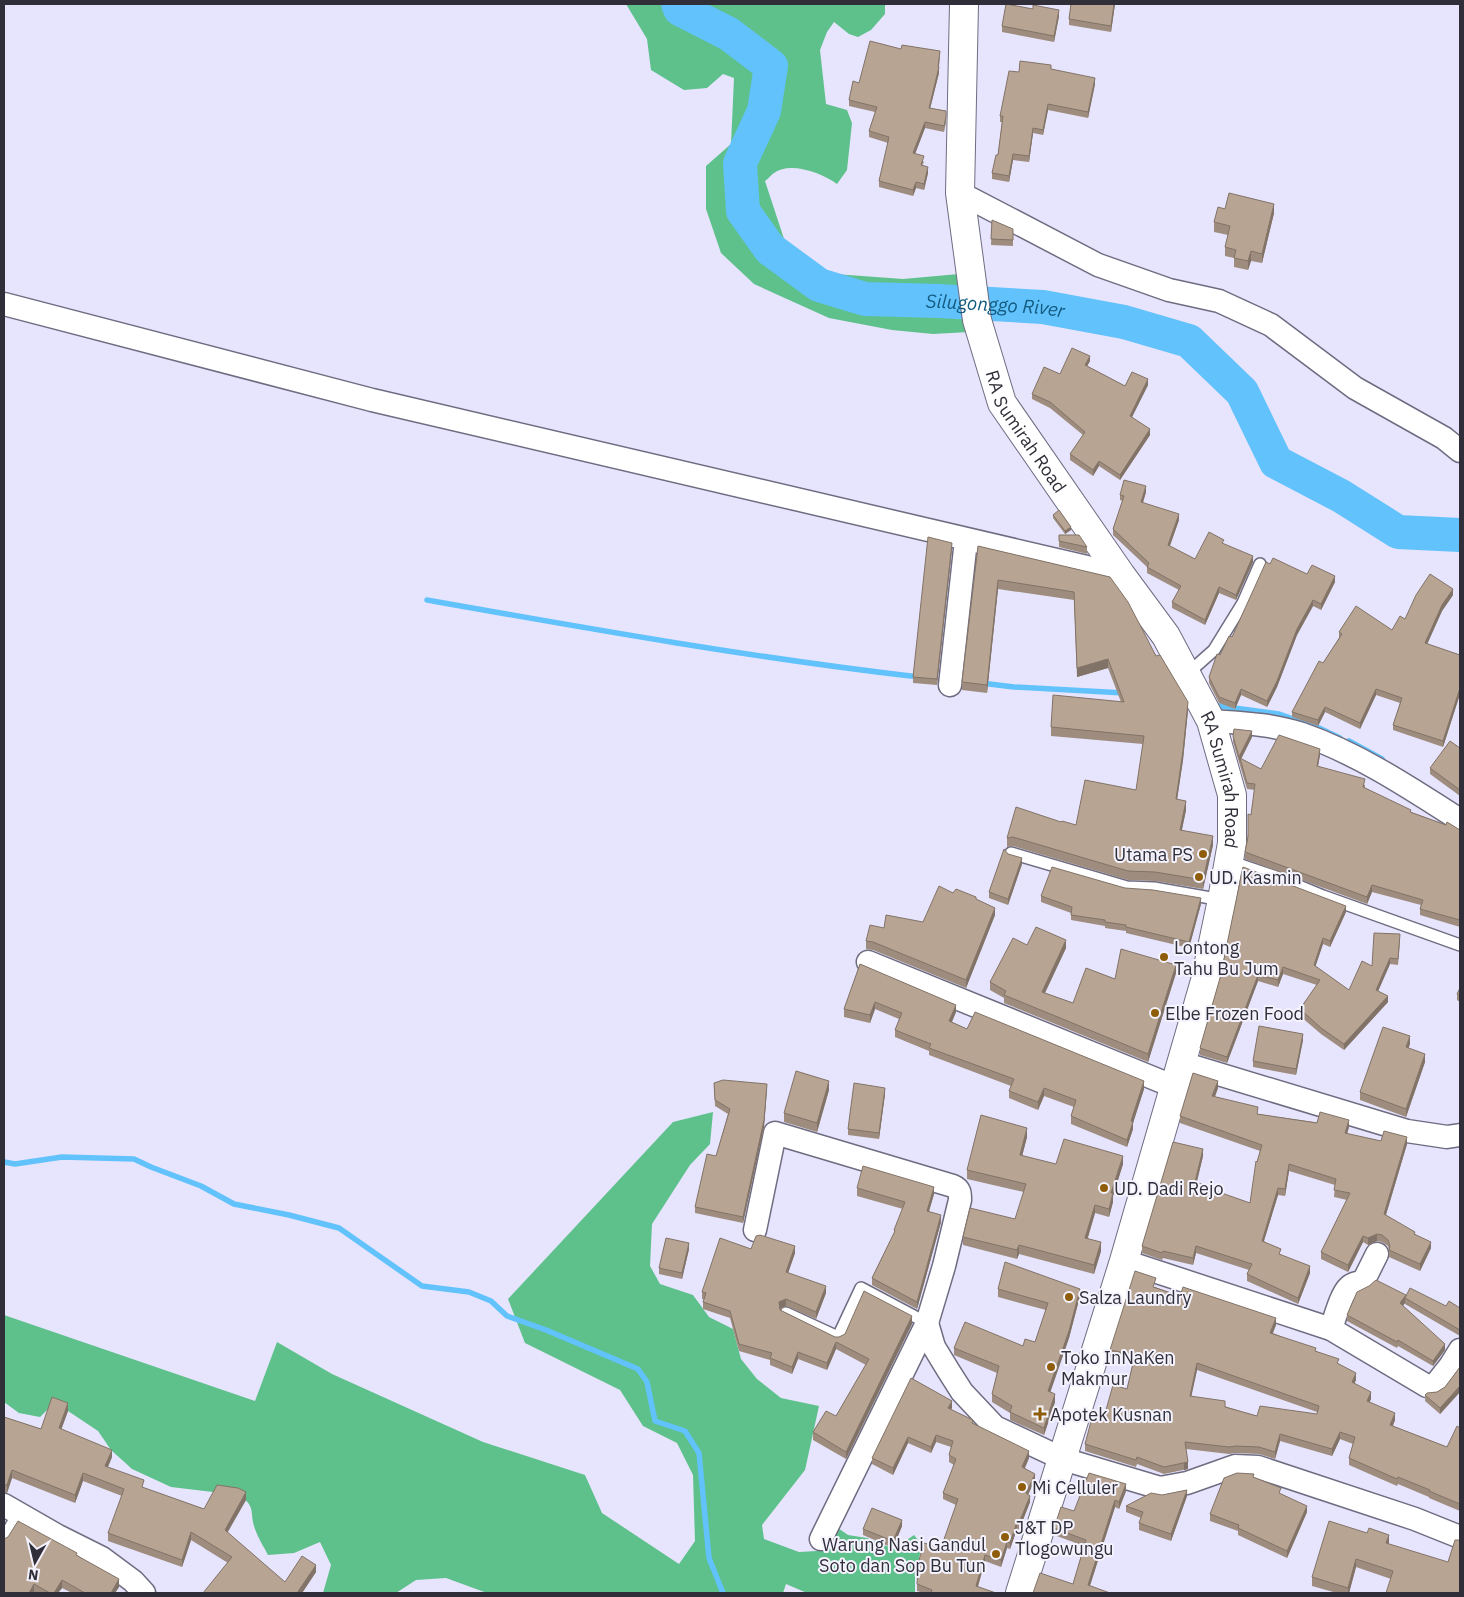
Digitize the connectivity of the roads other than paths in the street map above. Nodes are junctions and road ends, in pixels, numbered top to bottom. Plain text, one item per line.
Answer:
1 (964, 4) edge
2 (960, 193) junction
3 (4, 304) edge
4 (1460, 451) edge
5 (966, 540) junction
6 (1260, 564) dead end
7 (1121, 575) junction
8 (1187, 674) junction
9 (950, 685) dead end
10 (1208, 716) junction
11 (1460, 820) edge
12 (1011, 853) edge
13 (1229, 861) junction
14 (1222, 900) junction
15 (1460, 945) edge
16 (868, 962) dead end
17 (1178, 1075) junction
18 (1460, 1135) edge
19 (755, 1230) dead end
20 (1377, 1254) dead end
21 (1124, 1261) junction
22 (786, 1313) edge
23 (927, 1323) junction
24 (1331, 1329) junction
25 (1460, 1350) edge
26 (1063, 1459) junction
27 (11, 1509) edge
28 (1460, 1538) edge
29 (4, 1539) edge
30 (821, 1539) dead end
31 (144, 1593) edge
32 (1020, 1593) edge

1 - 2 main road, RA Sumirah Road
2 - 4 street
2 - 7 main road, RA Sumirah Road
3 - 5 street
5 - 7 street
5 - 9 street
6 - 8 lane
7 - 8 main road, RA Sumirah Road
8 - 10 main road, RA Sumirah Road
10 - 11 street
10 - 13 main road, RA Sumirah Road
12 - 14 lane
13 - 14 main road, RA Sumirah Road
13 - 15 lane
14 - 17 main road, RA Sumirah Road
16 - 17 street
17 - 18 street
17 - 21 main road, RA Sumirah Road
19 - 23 street
20 - 24 street
21 - 24 street
21 - 26 main road, RA Sumirah Road
22 - 23 lane
23 - 26 street
23 - 30 street
24 - 25 street
26 - 28 street
26 - 32 main road, RA Sumirah Road
27 - 29 lane
27 - 31 street

